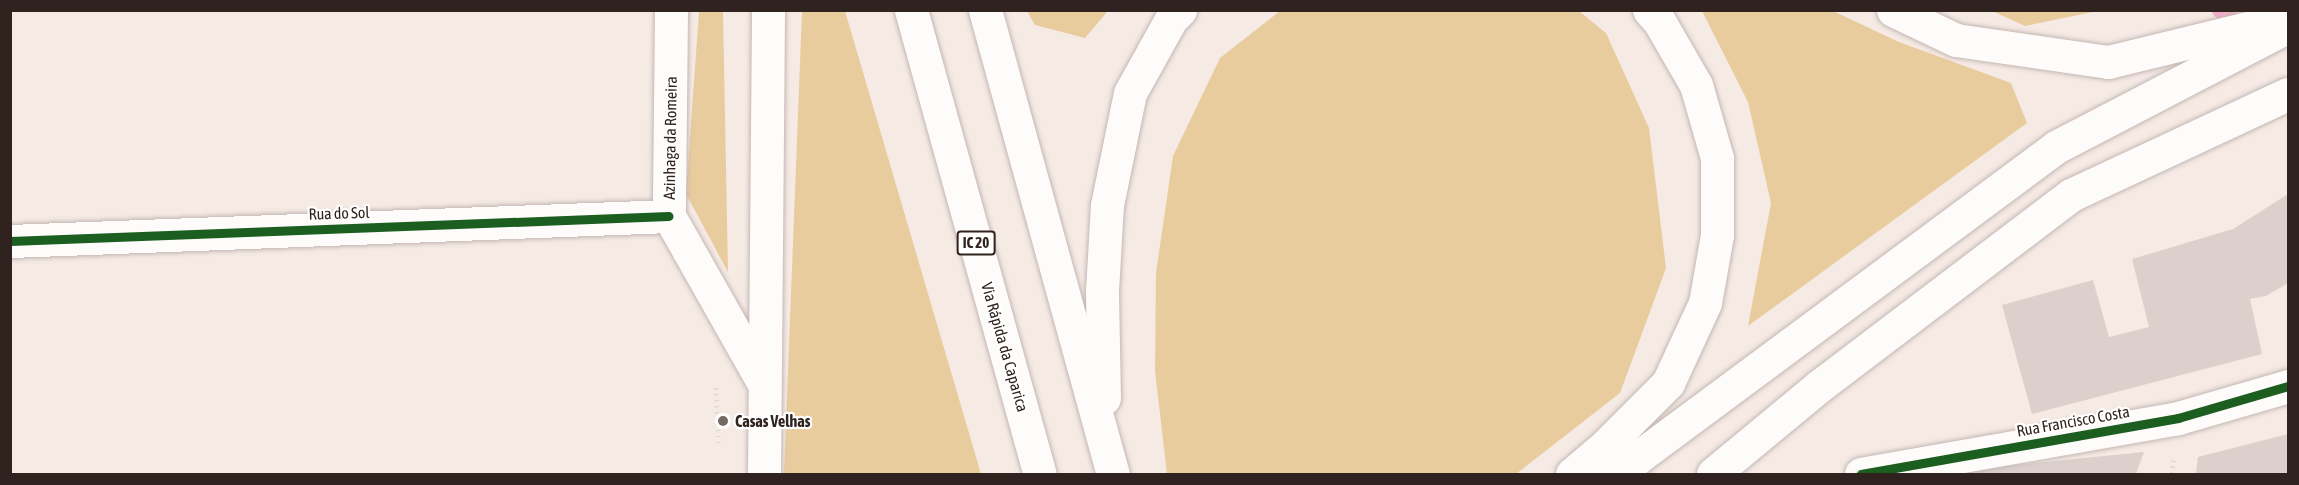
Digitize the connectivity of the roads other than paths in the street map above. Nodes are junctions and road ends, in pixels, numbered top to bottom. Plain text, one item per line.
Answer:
1 (671, 10) edge
2 (768, 10) edge
3 (911, 10) edge
4 (985, 10) edge
5 (1180, 10) edge
6 (1649, 10) edge
7 (1893, 10) edge
8 (2289, 18) edge
9 (2289, 26) edge
10 (2289, 94) edge
11 (669, 216) junction
12 (10, 241) edge
13 (765, 384) junction
14 (2289, 386) edge
15 (1109, 460) edge
16 (764, 474) edge
17 (1041, 474) edge
18 (1572, 474) edge
19 (1606, 474) edge
20 (1713, 474) edge
21 (1861, 474) edge

1 - 11 main road, Azinhaga da Romeira
2 - 13 main road
3 - 17 main road, Via Rápida da Caparica / IC 20
4 - 15 main road
5 - 15 main road
6 - 18 main road
7 - 8 main road
9 - 19 main road
10 - 20 main road
11 - 12 main road, Rua do Sol
11 - 13 main road, Azinhaga da Romeira
13 - 16 main road
14 - 21 main road, Rua Francisco Costa

